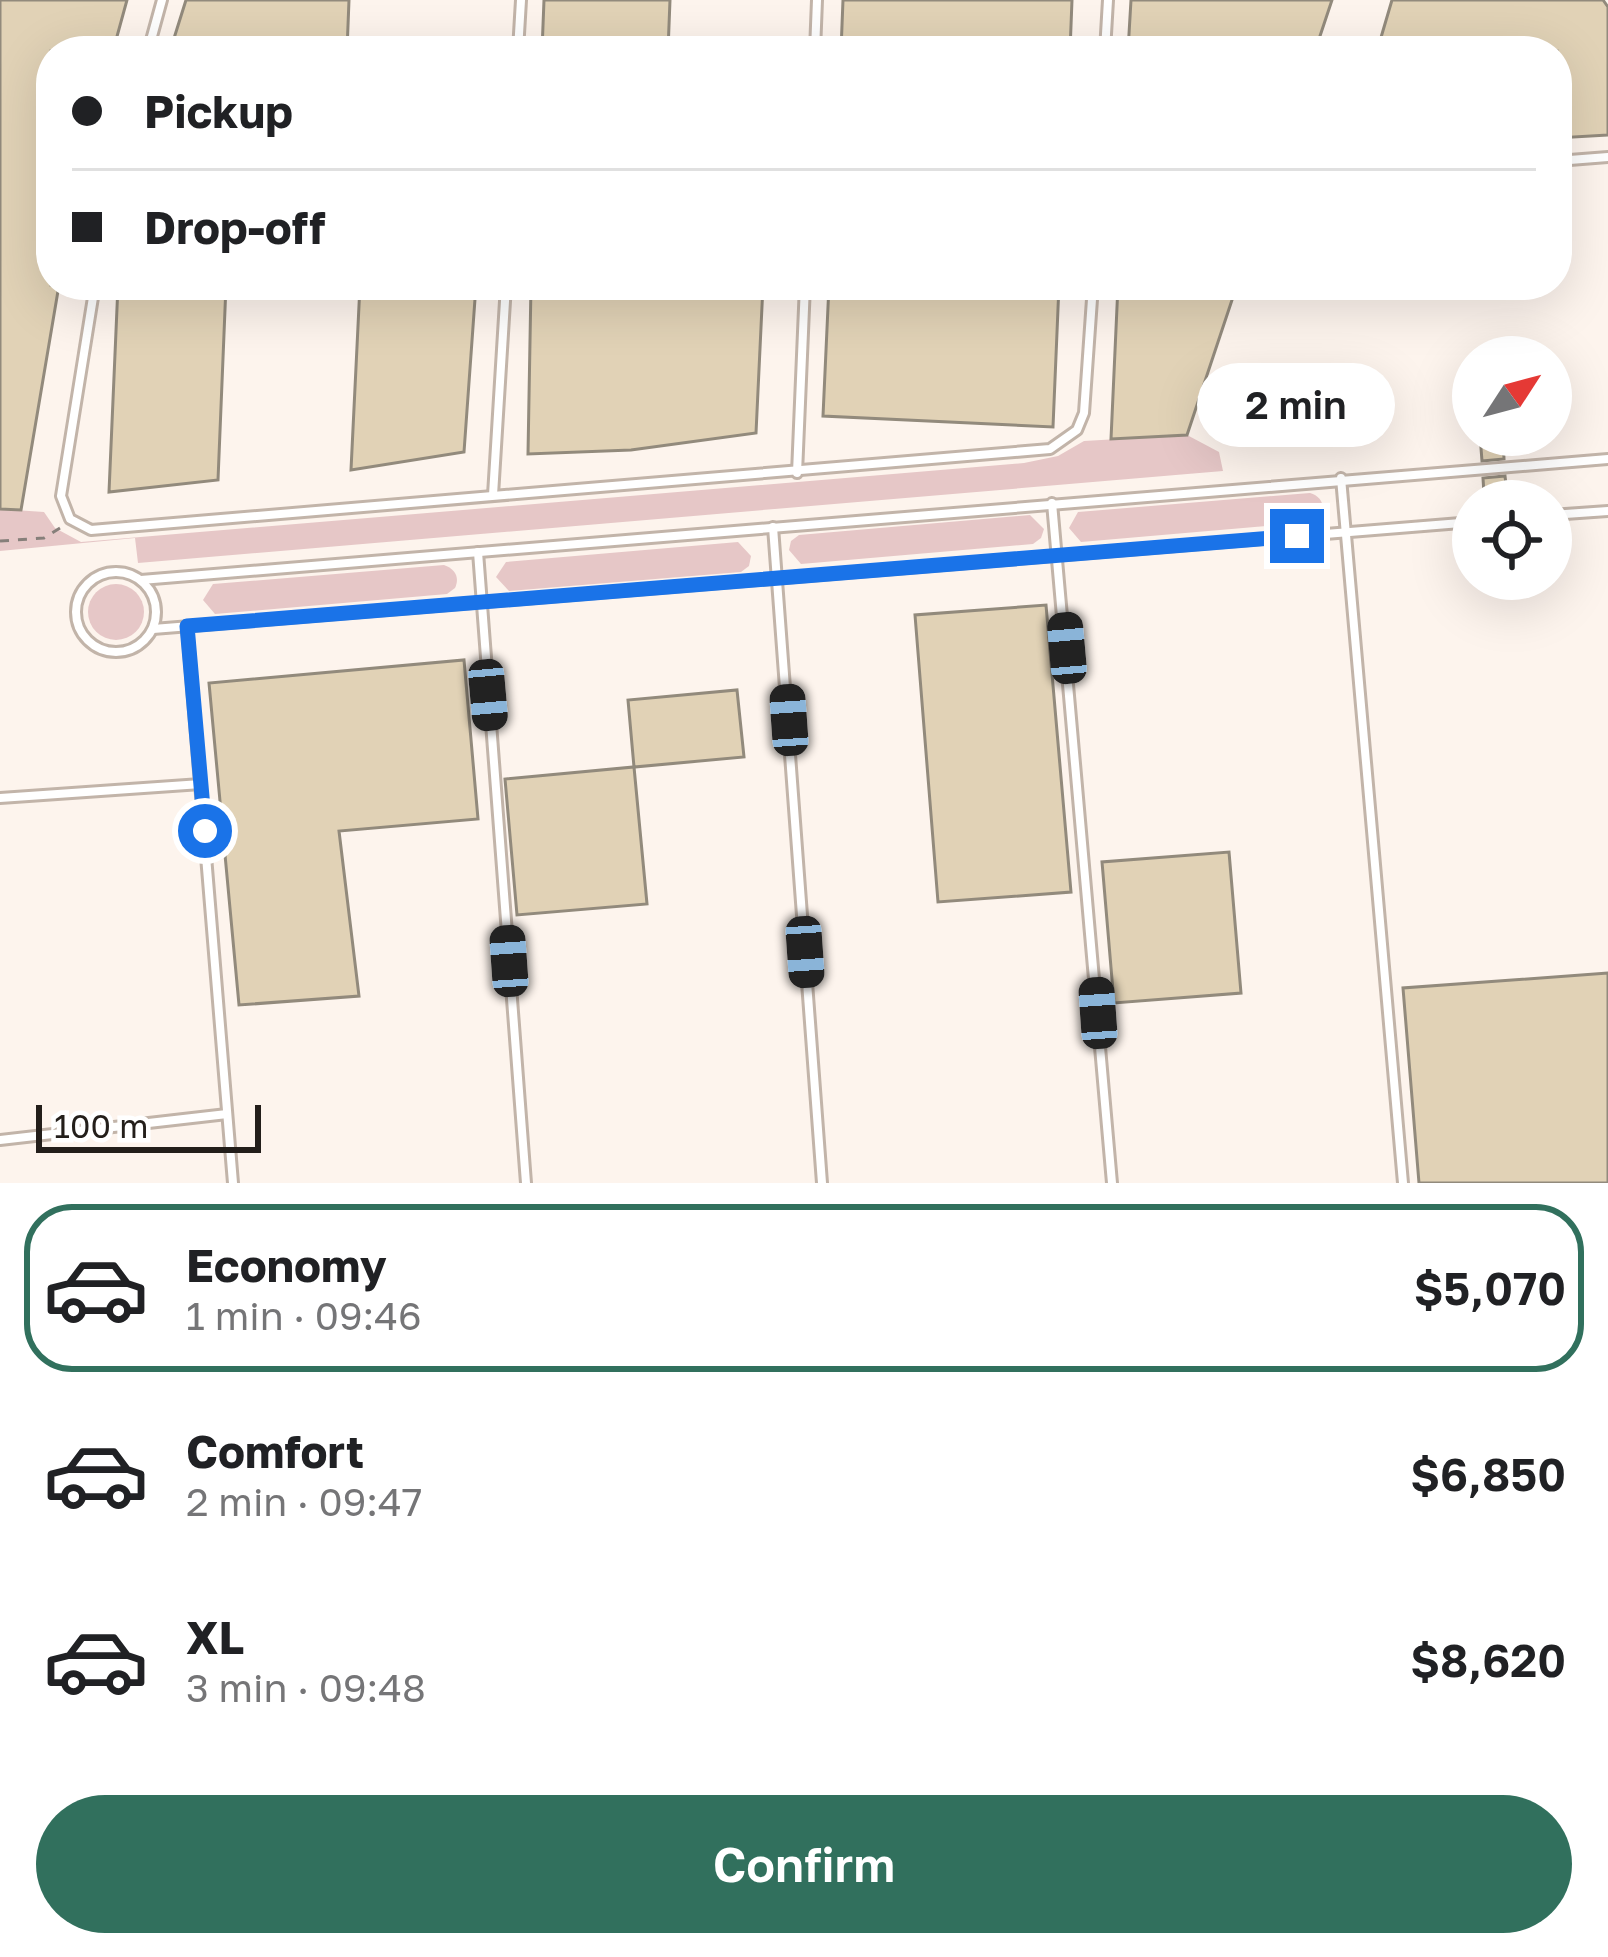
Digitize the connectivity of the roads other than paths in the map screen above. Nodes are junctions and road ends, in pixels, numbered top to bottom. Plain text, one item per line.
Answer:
1 (162, 0) edge
2 (521, 0) edge
3 (818, 0) edge
4 (1108, 0) edge
5 (152, 36) edge
6 (519, 36) edge
7 (816, 36) edge
8 (1107, 36) edge
9 (1608, 157) edge
10 (1572, 160) edge
11 (93, 300) edge
12 (505, 300) edge
13 (804, 300) edge
14 (1092, 300) edge
15 (1608, 459) edge
16 (797, 473) junction
17 (1341, 478) junction
18 (493, 495) junction
19 (1052, 503) junction
20 (1608, 511) edge
21 (1572, 514) edge
22 (1452, 524) edge
23 (772, 526) junction
24 (1345, 532) junction
25 (478, 551) junction
26 (1059, 555) junction
27 (778, 578) junction
28 (141, 580) junction
29 (480, 602) junction
30 (187, 626) junction
31 (153, 628) junction
32 (201, 784) junction
33 (0, 798) edge
34 (227, 1114) junction
35 (0, 1140) edge
36 (232, 1183) edge
37 (526, 1183) edge
38 (822, 1183) edge
39 (1112, 1183) edge
40 (1403, 1183) edge

1 - 5 lane
2 - 6 lane
3 - 7 lane
4 - 8 lane
9 - 10 lane
11 - 18 lane
12 - 18 lane
13 - 16 lane
14 - 16 lane
15 - 17 lane
16 - 18 lane
17 - 19 lane
17 - 24 lane
19 - 23 lane
19 - 26 lane
20 - 21 lane
22 - 24 lane
23 - 25 lane
23 - 27 lane
24 - 26 lane
24 - 40 lane
25 - 28 lane
25 - 29 lane
26 - 27 lane
26 - 39 lane
27 - 29 lane
27 - 38 lane
28 - 31 lane
28 - 31 lane
29 - 30 lane
29 - 37 lane
30 - 31 lane
30 - 32 lane
32 - 33 lane
32 - 34 lane
34 - 35 lane
34 - 36 lane

